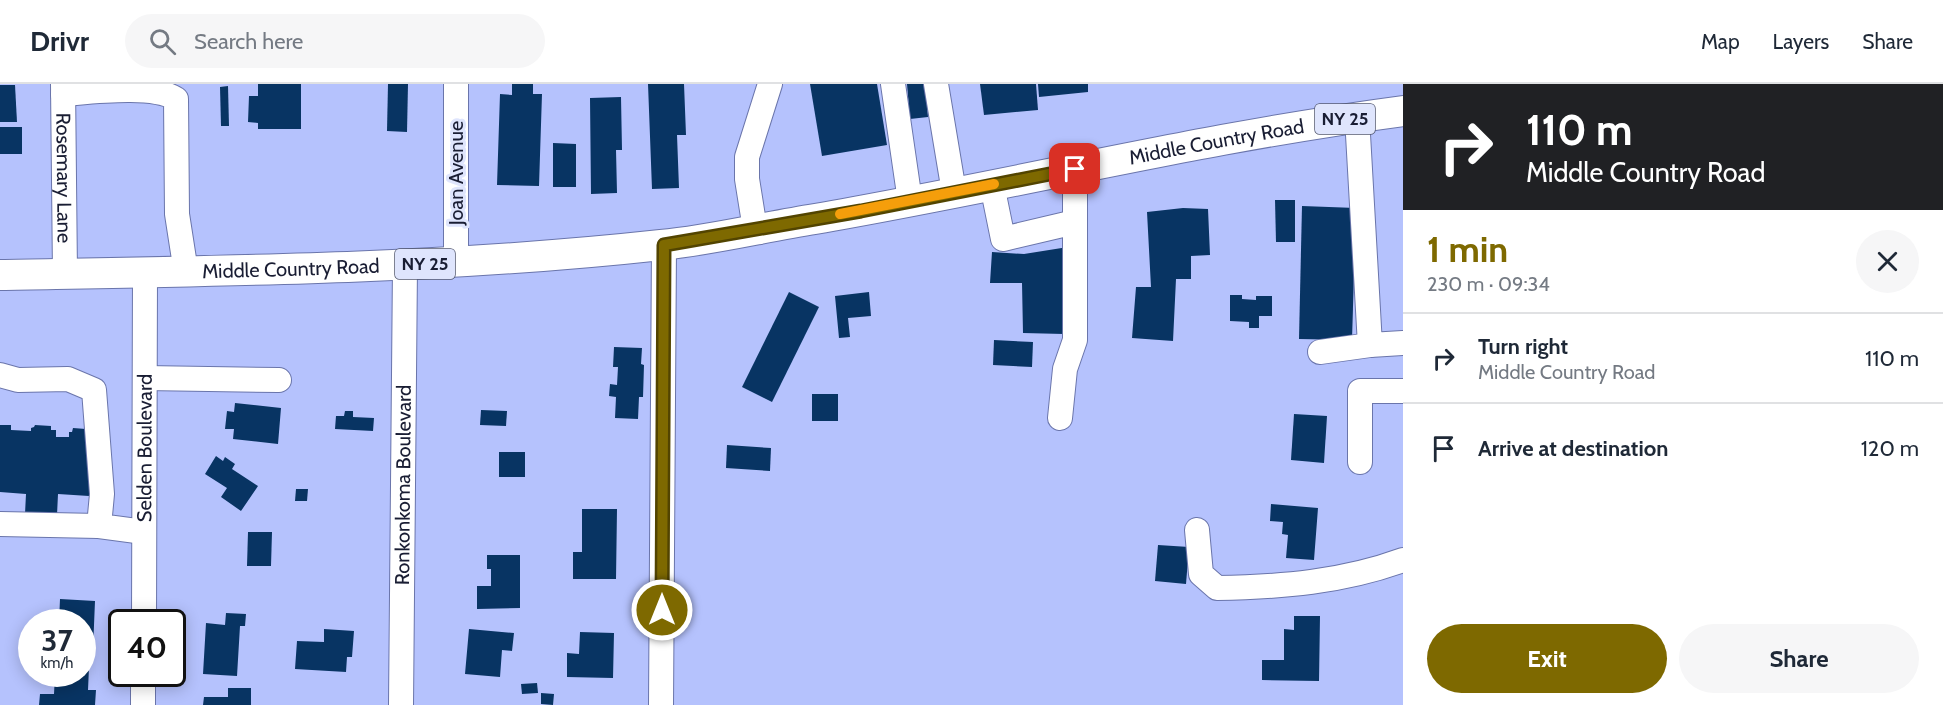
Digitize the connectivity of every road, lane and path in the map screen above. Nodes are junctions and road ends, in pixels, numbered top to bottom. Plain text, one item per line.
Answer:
1 (456, 84) edge
2 (770, 84) edge
3 (892, 84) edge
4 (936, 84) edge
5 (63, 89) edge
6 (1403, 111) edge
7 (1357, 117) junction
8 (1075, 169) junction
9 (992, 185) junction
10 (954, 192) junction
11 (910, 201) junction
12 (1075, 222) junction
13 (755, 229) junction
14 (664, 245) junction
15 (456, 262) junction
16 (405, 265) junction
17 (186, 272) junction
18 (145, 273) junction
19 (65, 274) junction
20 (0, 275) edge
21 (1403, 343) edge
22 (1370, 345) junction
23 (1320, 352) dead end
24 (0, 375) edge
25 (145, 378) junction
26 (279, 380) dead end
27 (1403, 391) edge
28 (1060, 418) dead end
29 (1360, 462) dead end
30 (0, 524) edge
31 (99, 526) junction
32 (1197, 530) dead end
33 (144, 532) junction
34 (1403, 560) edge
35 (144, 609) edge
36 (143, 687) edge
37 (143, 705) edge
38 (401, 705) edge
39 (661, 705) edge

1 - 15 street, Joan Avenue
2 - 13 street
3 - 11 street
4 - 10 street
5 - 17 street
5 - 19 street, Rosemary Lane
6 - 7 main road, Middle Country Road / NY 25
7 - 8 main road, Middle Country Road / NY 25
7 - 22 street
8 - 9 main road, Middle Country Road / NY 25
8 - 12 street
9 - 10 main road, Middle Country Road / NY 25
9 - 12 street
10 - 11 main road, Middle Country Road / NY 25
11 - 13 main road, Middle Country Road / NY 25
12 - 28 street
13 - 14 main road, Middle Country Road / NY 25
14 - 15 main road, Middle Country Road / NY 25
14 - 39 street
15 - 16 main road, Middle Country Road / NY 25
16 - 17 main road, Middle Country Road / NY 25
16 - 38 street, Ronkonkoma Boulevard
17 - 18 main road, Middle Country Road / NY 25
18 - 19 main road, Middle Country Road / NY 25
18 - 25 street, Selden Boulevard
19 - 20 main road, NY 25
21 - 22 street
22 - 23 street
24 - 31 street
25 - 26 street
25 - 33 street, Selden Boulevard
27 - 29 street
30 - 31 street
31 - 33 street
32 - 34 street
33 - 35 street, Selden Boulevard
36 - 37 street

